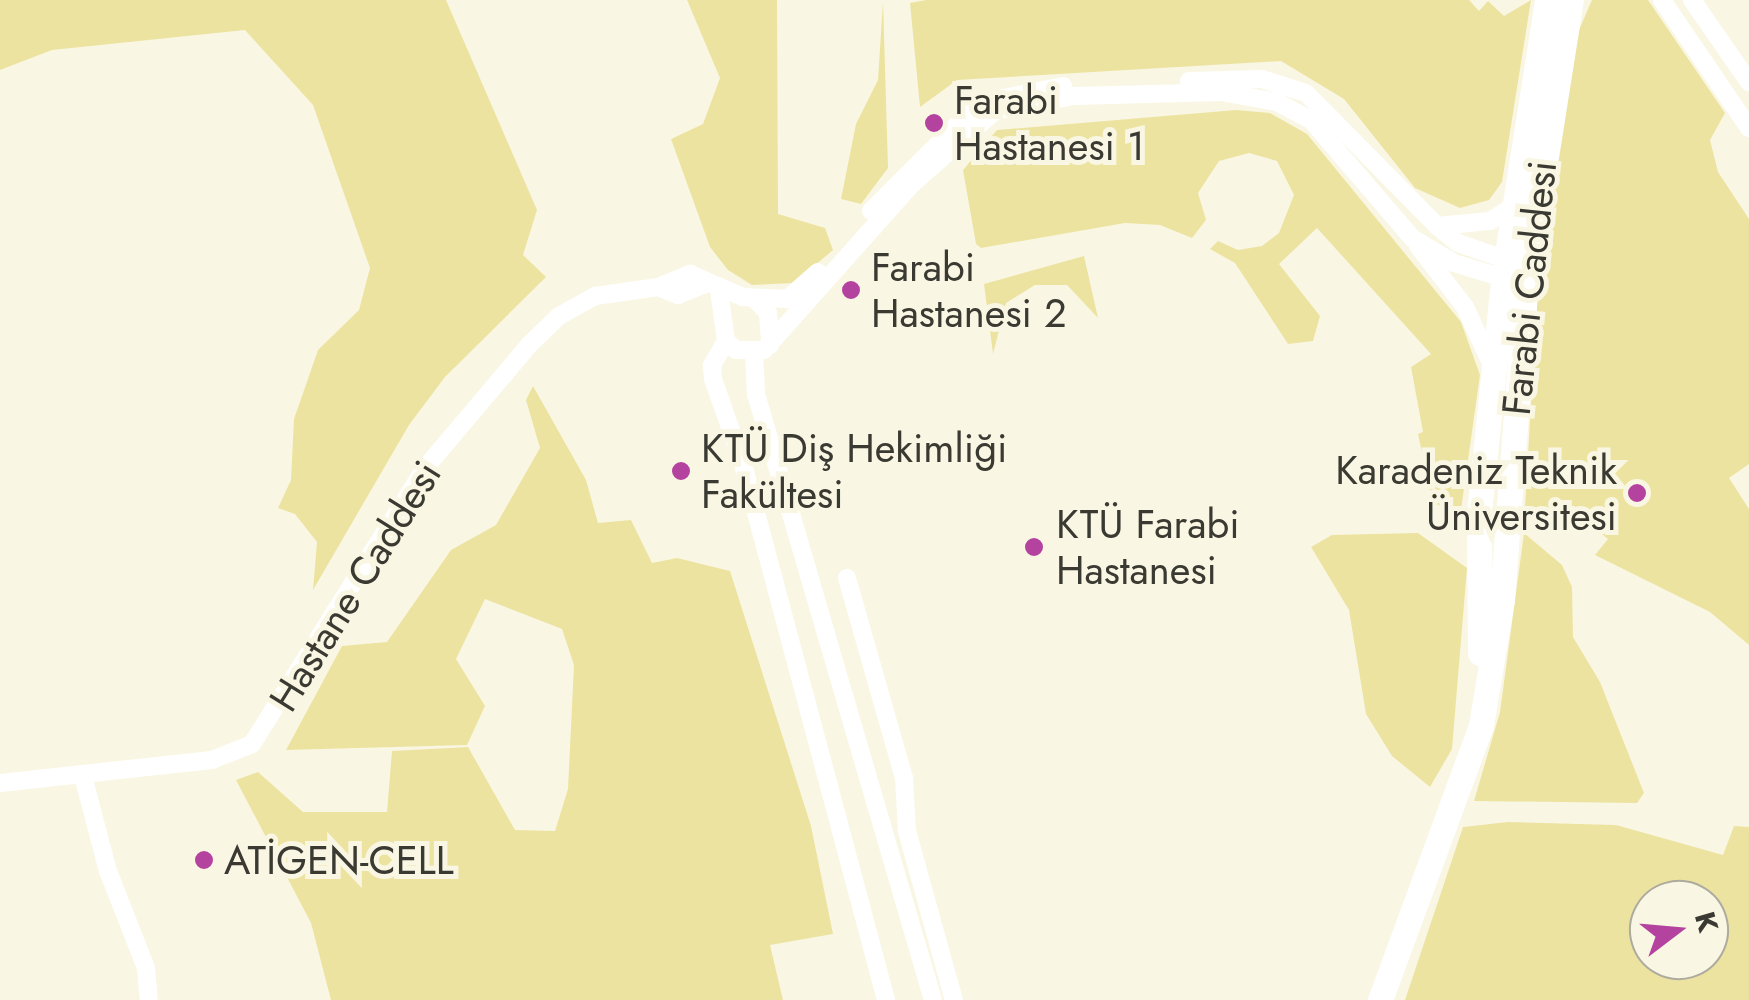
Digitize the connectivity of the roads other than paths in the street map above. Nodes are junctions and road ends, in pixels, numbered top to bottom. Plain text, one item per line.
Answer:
1 (1547, 0) edge
2 (1571, 0) edge
3 (1662, 0) edge
4 (1692, 0) edge
5 (1749, 82) edge
6 (1749, 126) edge
7 (1514, 206) junction
8 (1437, 226) junction
9 (1412, 238) junction
10 (1515, 272) junction
11 (712, 287) junction
12 (749, 298) junction
13 (724, 313) junction
14 (726, 340) junction
15 (762, 349) junction
16 (1494, 373) junction
17 (1479, 513) junction
18 (1507, 514) junction
19 (1478, 548) junction
20 (1506, 552) junction
21 (847, 578) dead end
22 (82, 776) junction
23 (0, 784) edge
24 (1447, 808) junction
25 (149, 1000) edge
26 (886, 1000) edge
27 (933, 1000) edge
28 (954, 1000) edge
29 (1380, 1000) edge

1 - 7 street, Farabi Caddesi
2 - 10 street, Farabi Caddesi
3 - 6 street
4 - 5 street
7 - 8 street
7 - 10 street, Farabi Caddesi
8 - 10 street, Hastane Caddesi
8 - 12 street, Hastane Caddesi
9 - 10 street
9 - 15 street
9 - 16 street
10 - 16 street, Farabi Caddesi
10 - 18 street, Farabi Caddesi
11 - 12 street, Hastane Caddesi
11 - 13 street
11 - 22 street, Hastane Caddesi
12 - 13 street, Hastane Caddesi
12 - 15 street
13 - 14 street
14 - 15 street
14 - 26 street
15 - 27 street
16 - 17 street, Farabi Caddesi
17 - 18 street
17 - 19 street, Farabi Caddesi
18 - 20 street, Farabi Caddesi
19 - 20 street
19 - 24 street, Farabi Caddesi
20 - 24 street, Farabi Caddesi
21 - 28 street
22 - 23 street, Hastane Caddesi
22 - 25 street
24 - 29 street, Farabi Caddesi

